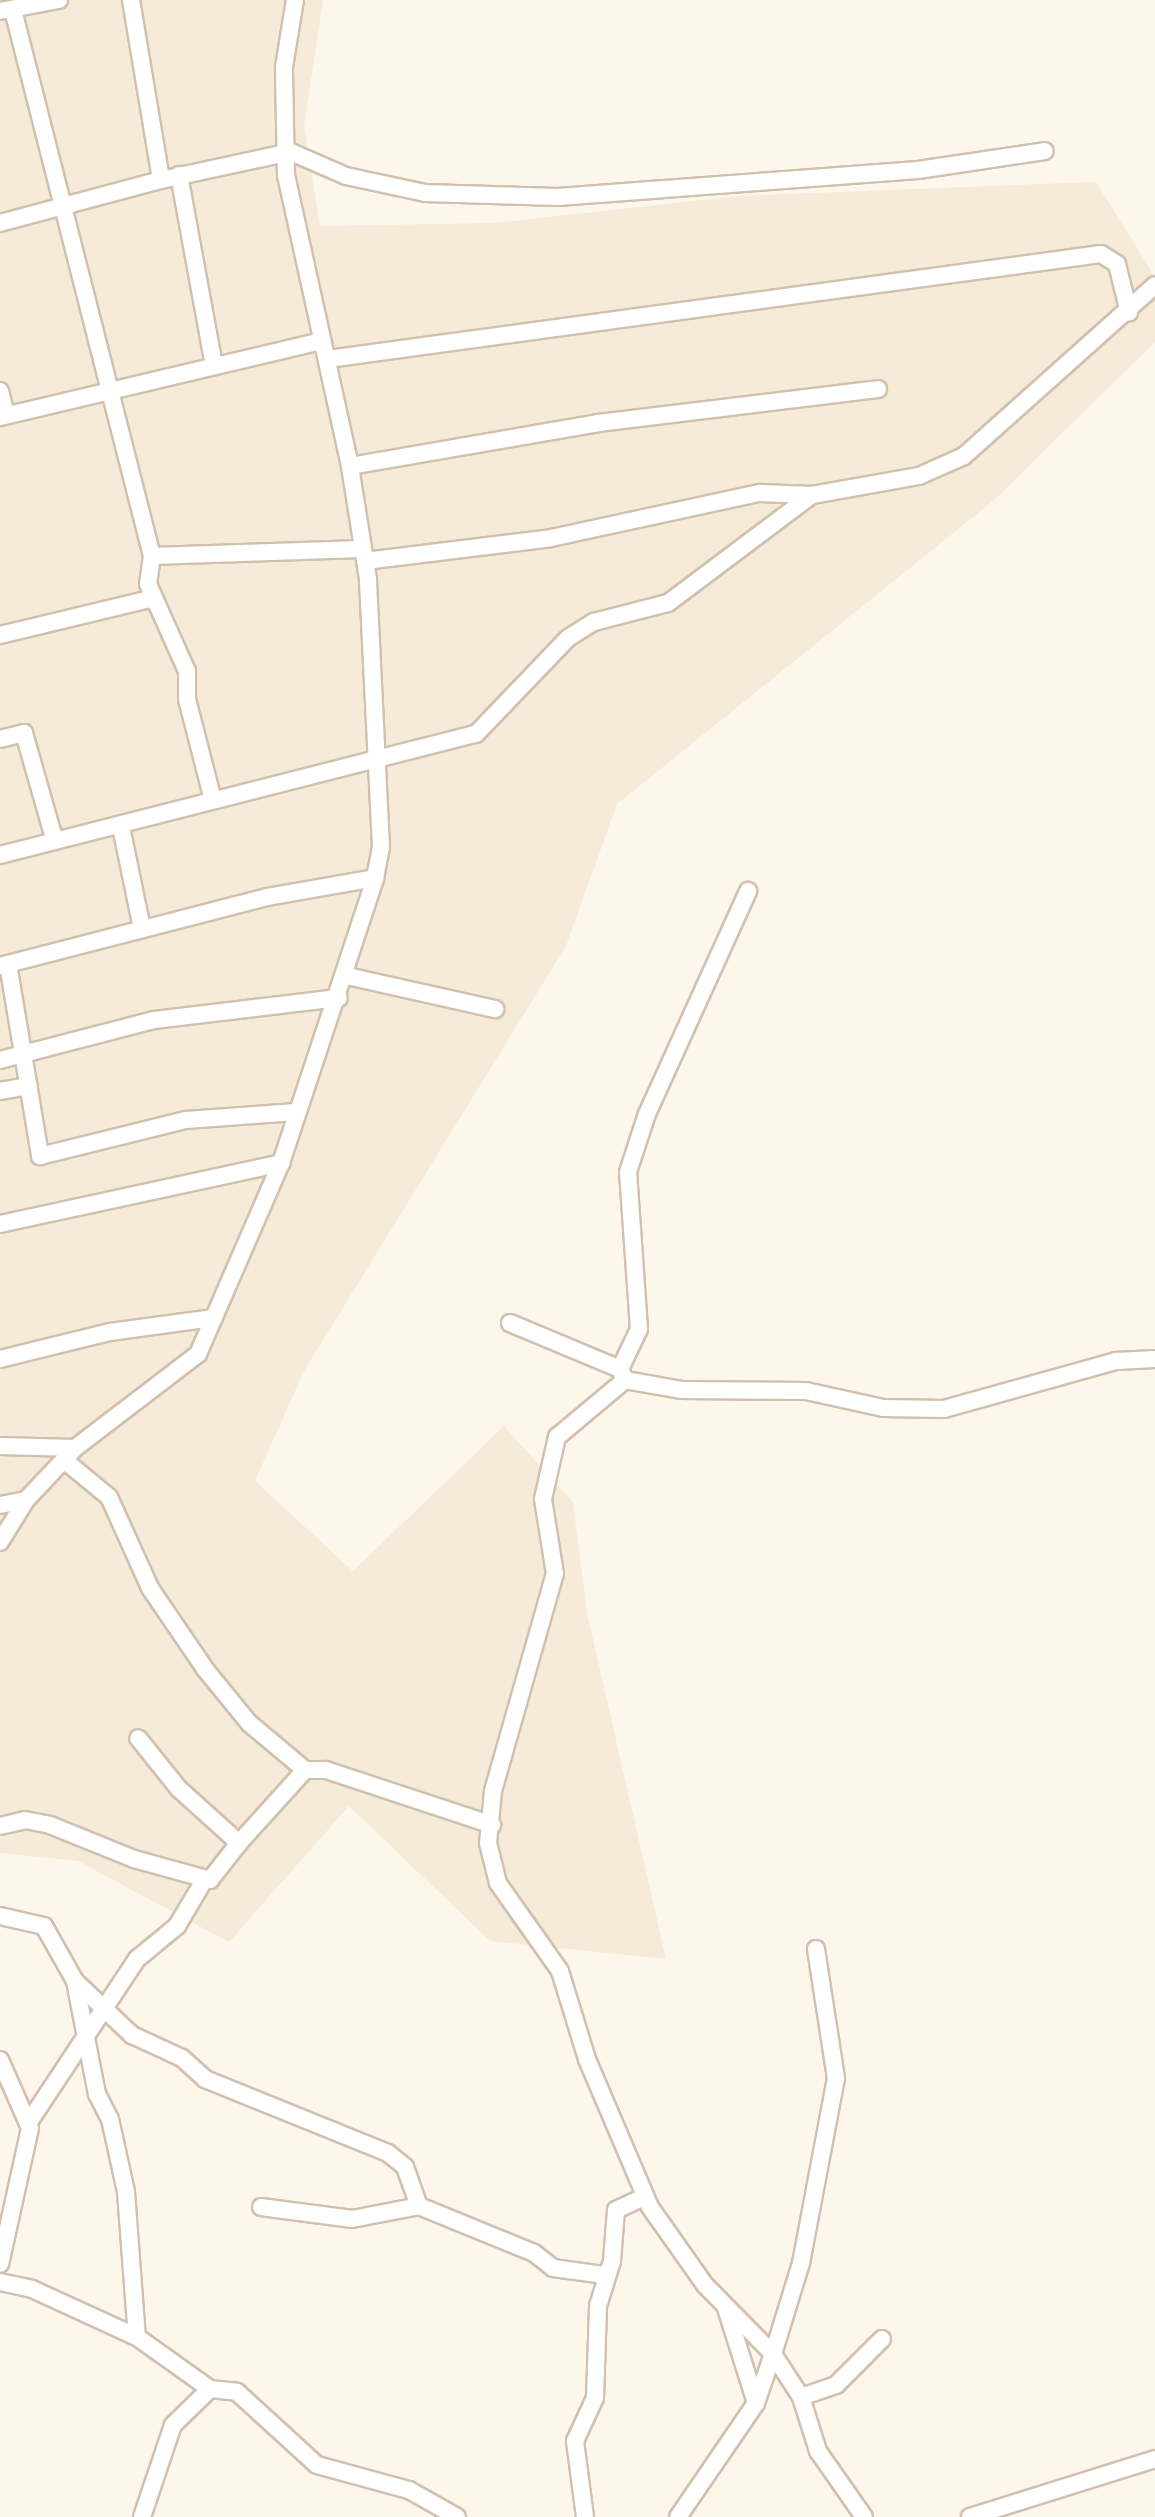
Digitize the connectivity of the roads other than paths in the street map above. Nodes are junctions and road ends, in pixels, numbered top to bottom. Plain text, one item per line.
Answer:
1 (131, 0) edge
2 (295, 0) edge
3 (49, 1) edge
4 (6, 10) edge
5 (1045, 151) dead end
6 (290, 152) junction
7 (178, 175) junction
8 (161, 180) junction
9 (62, 206) junction
10 (0, 223) edge
11 (1155, 285) edge
12 (1129, 313) junction
13 (321, 341) junction
14 (328, 359) junction
15 (214, 365) junction
16 (878, 389) dead end
17 (0, 391) edge
18 (110, 391) junction
19 (3, 416) edge
20 (350, 466) junction
21 (812, 495) junction
22 (363, 555) junction
23 (152, 556) junction
24 (154, 598) junction
25 (0, 635) edge
26 (0, 739) edge
27 (375, 760) junction
28 (213, 800) junction
29 (121, 827) junction
30 (54, 838) junction
31 (0, 855) edge
32 (375, 878) junction
33 (748, 891) dead end
34 (142, 928) junction
35 (4, 965) edge
36 (347, 976) junction
37 (339, 998) junction
38 (495, 1009) dead end
39 (23, 1052) junction
40 (0, 1060) edge
41 (29, 1086) junction
42 (0, 1091) edge
43 (296, 1112) junction
44 (281, 1163) junction
45 (0, 1224) edge
46 (215, 1318) junction
47 (510, 1323) dead end
48 (0, 1359) edge
49 (1155, 1359) edge
50 (622, 1374) junction
51 (0, 1446) edge
52 (69, 1454) junction
53 (26, 1500) junction
54 (0, 1505) edge
55 (0, 1542) edge
56 (138, 1738) dead end
57 (305, 1770) junction
58 (492, 1825) junction
59 (0, 1826) edge
60 (239, 1843) junction
61 (203, 1882) junction
62 (0, 1916) edge
63 (816, 1949) dead end
64 (75, 1981) junction
65 (102, 2009) junction
66 (85, 2035) junction
67 (0, 2060) edge
68 (29, 2122) junction
69 (644, 2197) junction
70 (419, 2206) junction
71 (261, 2207) dead end
72 (0, 2264) edge
73 (604, 2275) junction
74 (0, 2282) edge
75 (726, 2308) junction
76 (137, 2337) junction
77 (882, 2339) dead end
78 (773, 2354) junction
79 (210, 2389) junction
80 (801, 2397) junction
81 (756, 2403) junction
82 (1155, 2459) edge
83 (142, 2517) edge
84 (457, 2517) edge
85 (585, 2517) edge
86 (678, 2517) edge
87 (864, 2517) edge
88 (970, 2517) edge

1 - 8 street
2 - 6 street
3 - 4 street
4 - 9 street
5 - 6 street
6 - 7 street
6 - 13 street
7 - 8 street
7 - 15 street
8 - 9 street
9 - 10 street
9 - 18 street
11 - 12 street
12 - 14 street
12 - 21 street
13 - 14 street
13 - 15 street
14 - 20 street
15 - 18 street
16 - 20 street
17 - 19 street
18 - 19 street
18 - 23 street
20 - 22 street
21 - 22 street
21 - 27 street
22 - 23 street
22 - 27 street
23 - 24 street
24 - 25 street
24 - 28 street
26 - 30 street
27 - 28 street
27 - 32 street
28 - 29 street
29 - 30 street
29 - 34 street
30 - 31 street
32 - 34 street
32 - 36 street
33 - 50 street
34 - 35 street
35 - 39 street
36 - 37 street
36 - 38 street
37 - 39 street
37 - 43 street
39 - 40 street
39 - 41 street
41 - 42 street
41 - 43 street
43 - 44 street
44 - 45 street
44 - 46 street
46 - 48 street
46 - 52 street
47 - 50 street
49 - 50 street
50 - 58 street
51 - 52 street
52 - 53 street
52 - 57 street
53 - 54 street
53 - 55 street
56 - 60 street
57 - 58 street
57 - 60 street
58 - 69 street
59 - 61 street
60 - 61 street
61 - 65 street
62 - 64 street
63 - 78 street
64 - 65 street
64 - 66 street
65 - 66 street
65 - 70 street
66 - 68 street
66 - 76 street
67 - 68 street
68 - 72 street
69 - 73 street
69 - 75 street
70 - 71 street
70 - 73 street
73 - 85 street
74 - 76 street
75 - 78 street
75 - 81 street
76 - 79 street
77 - 80 street
78 - 80 street
78 - 81 street
79 - 83 street
79 - 84 street
80 - 87 street
81 - 86 street
82 - 88 street

